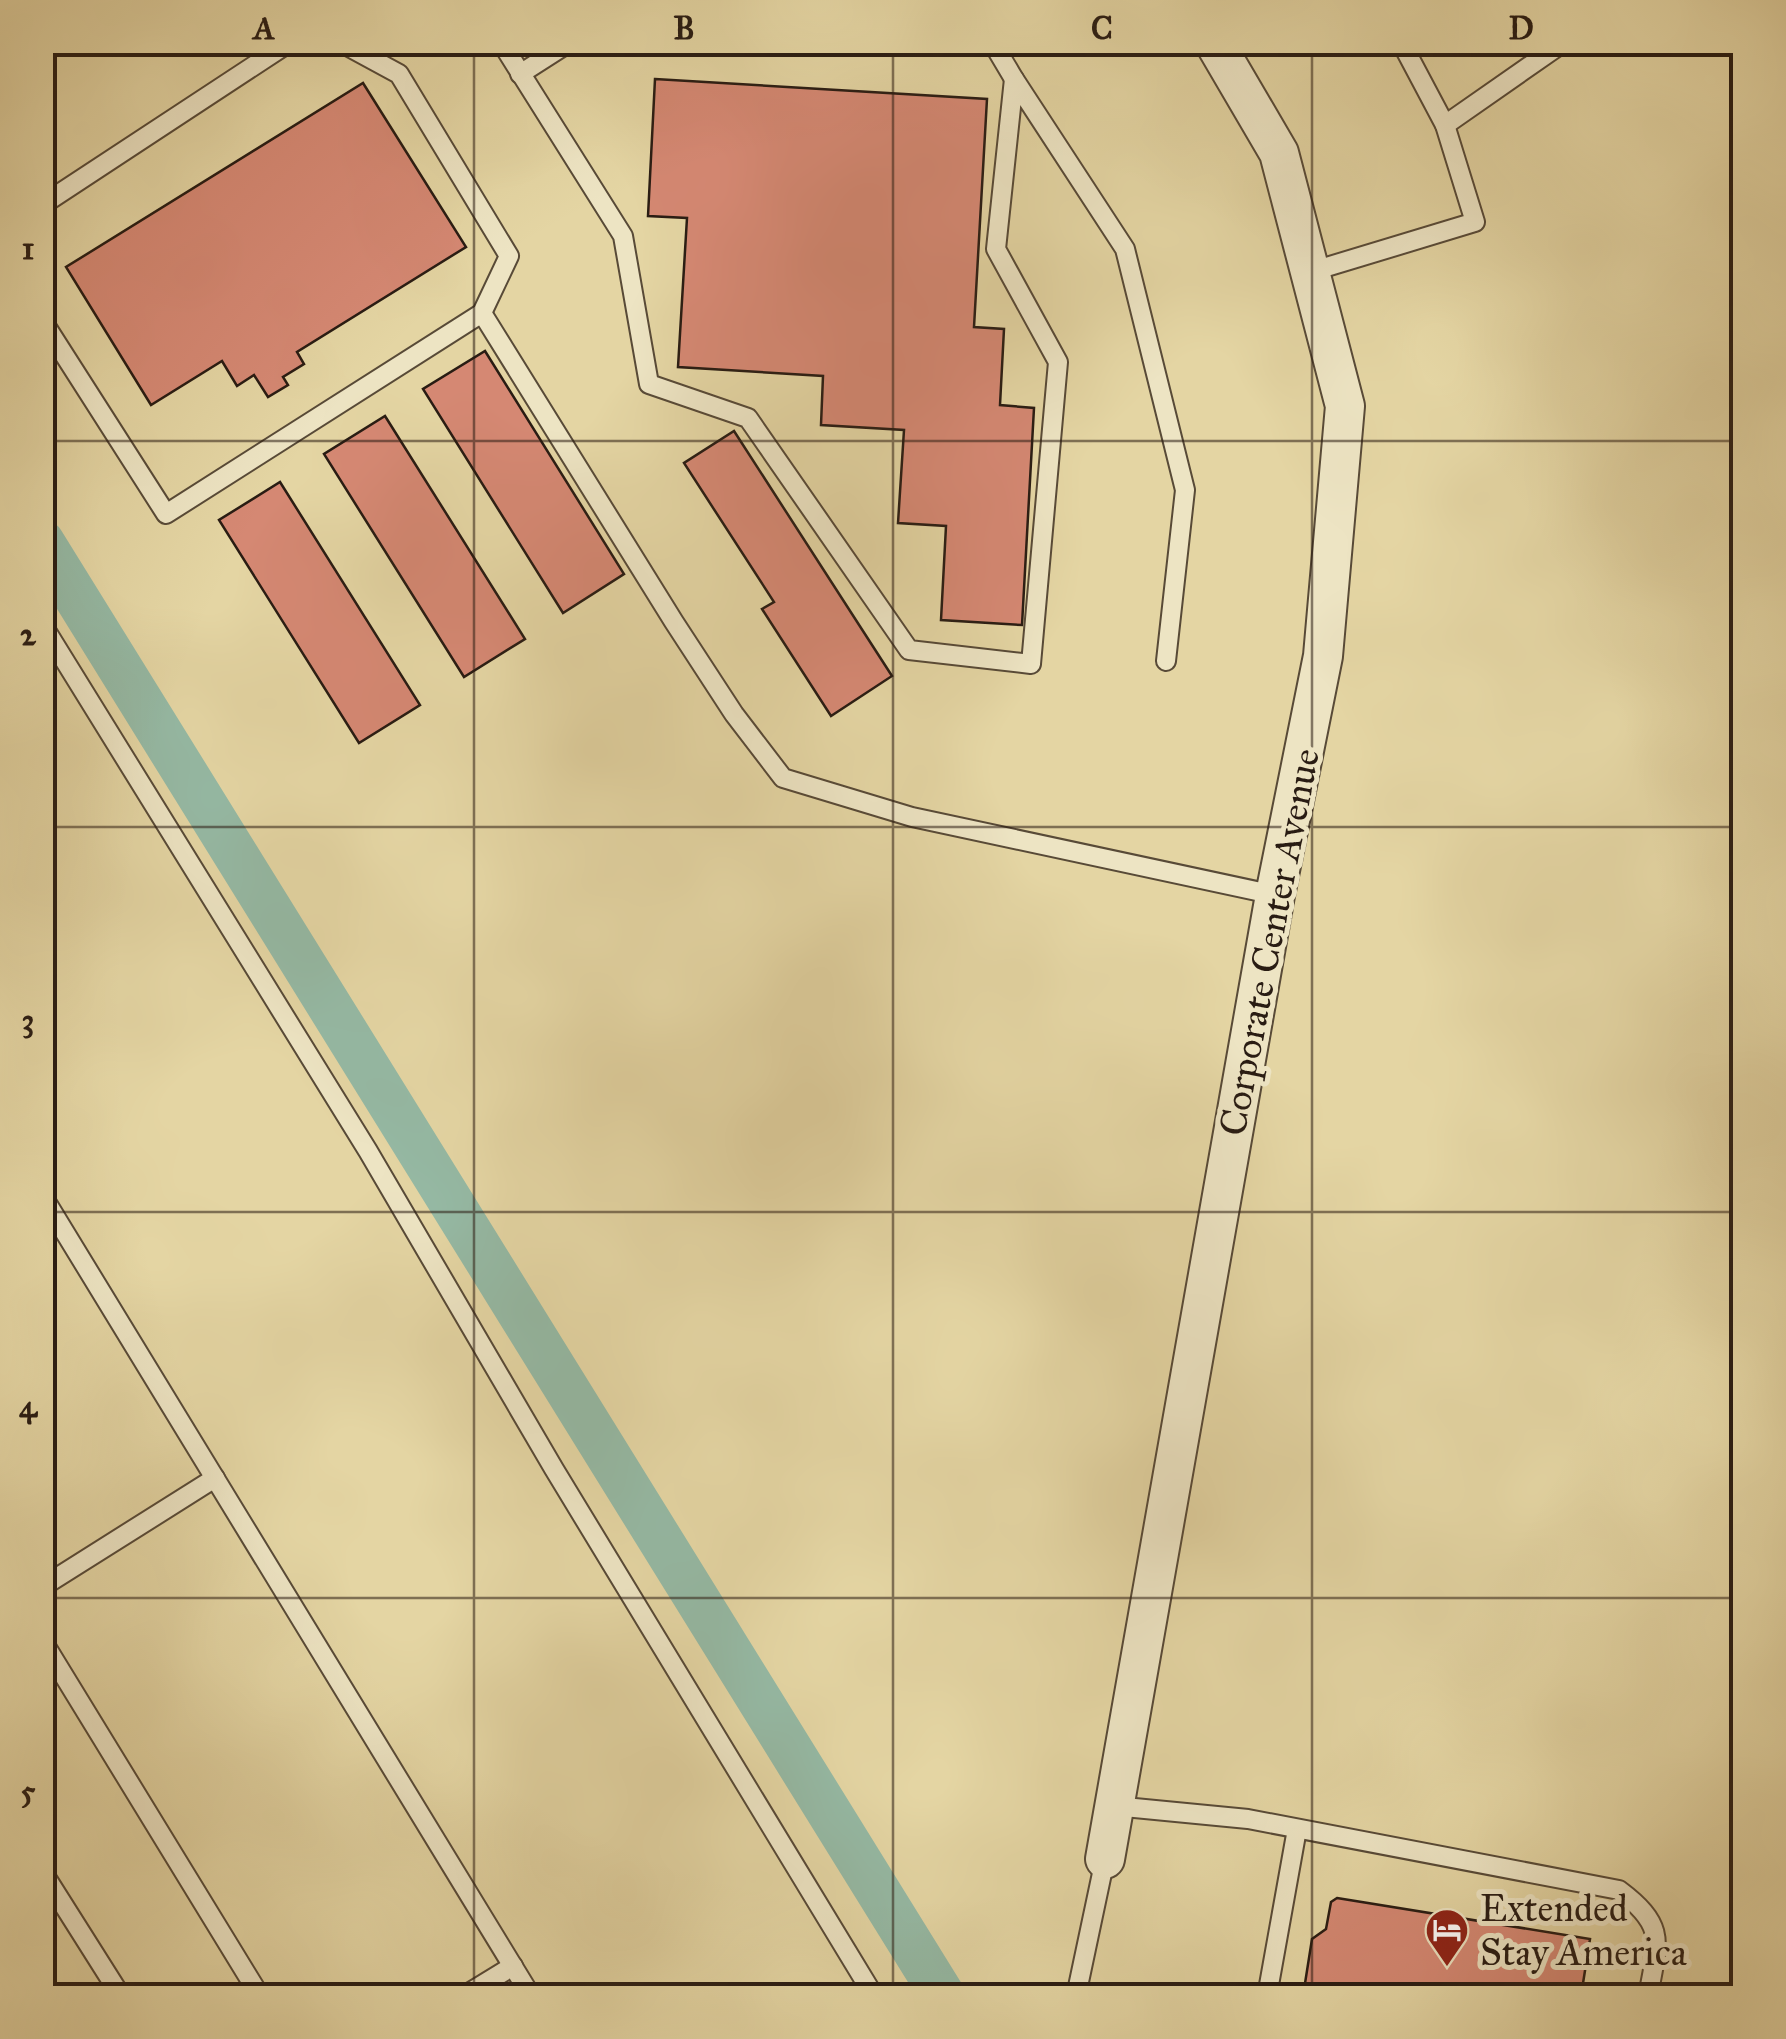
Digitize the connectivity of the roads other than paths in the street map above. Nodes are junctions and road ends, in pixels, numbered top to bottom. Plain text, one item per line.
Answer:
1 (290, 42) edge
2 (340, 42) edge
3 (501, 42) edge
4 (570, 42) edge
5 (992, 42) edge
6 (1214, 42) edge
7 (1401, 42) edge
8 (1564, 42) edge
9 (520, 74) junction
10 (1014, 79) junction
11 (1445, 125) junction
12 (42, 205) edge
13 (1310, 272) junction
14 (482, 313) junction
15 (42, 320) edge
16 (42, 624) edge
17 (1166, 660) dead end
18 (1276, 895) junction
19 (42, 1195) edge
20 (215, 1478) junction
21 (42, 1587) edge
22 (42, 1640) edge
23 (1114, 1806) junction
24 (1297, 1829) junction
25 (1105, 1859) joint
26 (42, 1870) edge
27 (513, 1966) junction
28 (121, 1996) edge
29 (260, 1996) edge
30 (464, 1996) edge
31 (532, 1996) edge
32 (874, 1996) edge
33 (1076, 1996) edge
34 (1266, 1996) edge
35 (1648, 1996) edge

1 - 12 lane
2 - 14 lane
3 - 9 lane
4 - 9 lane
5 - 10 lane
6 - 13 street, Corporate Center Avenue
7 - 11 lane
8 - 11 lane
9 - 10 lane
10 - 17 lane
11 - 13 lane
13 - 18 street, Corporate Center Avenue
14 - 15 lane
14 - 18 lane
16 - 32 lane
18 - 23 street, Corporate Center Avenue
19 - 20 lane
20 - 21 lane
20 - 27 lane
22 - 29 lane
23 - 24 lane
23 - 25 street, Corporate Center Avenue
24 - 34 lane
24 - 35 lane
25 - 33 lane
26 - 28 lane
27 - 30 lane
27 - 31 lane

